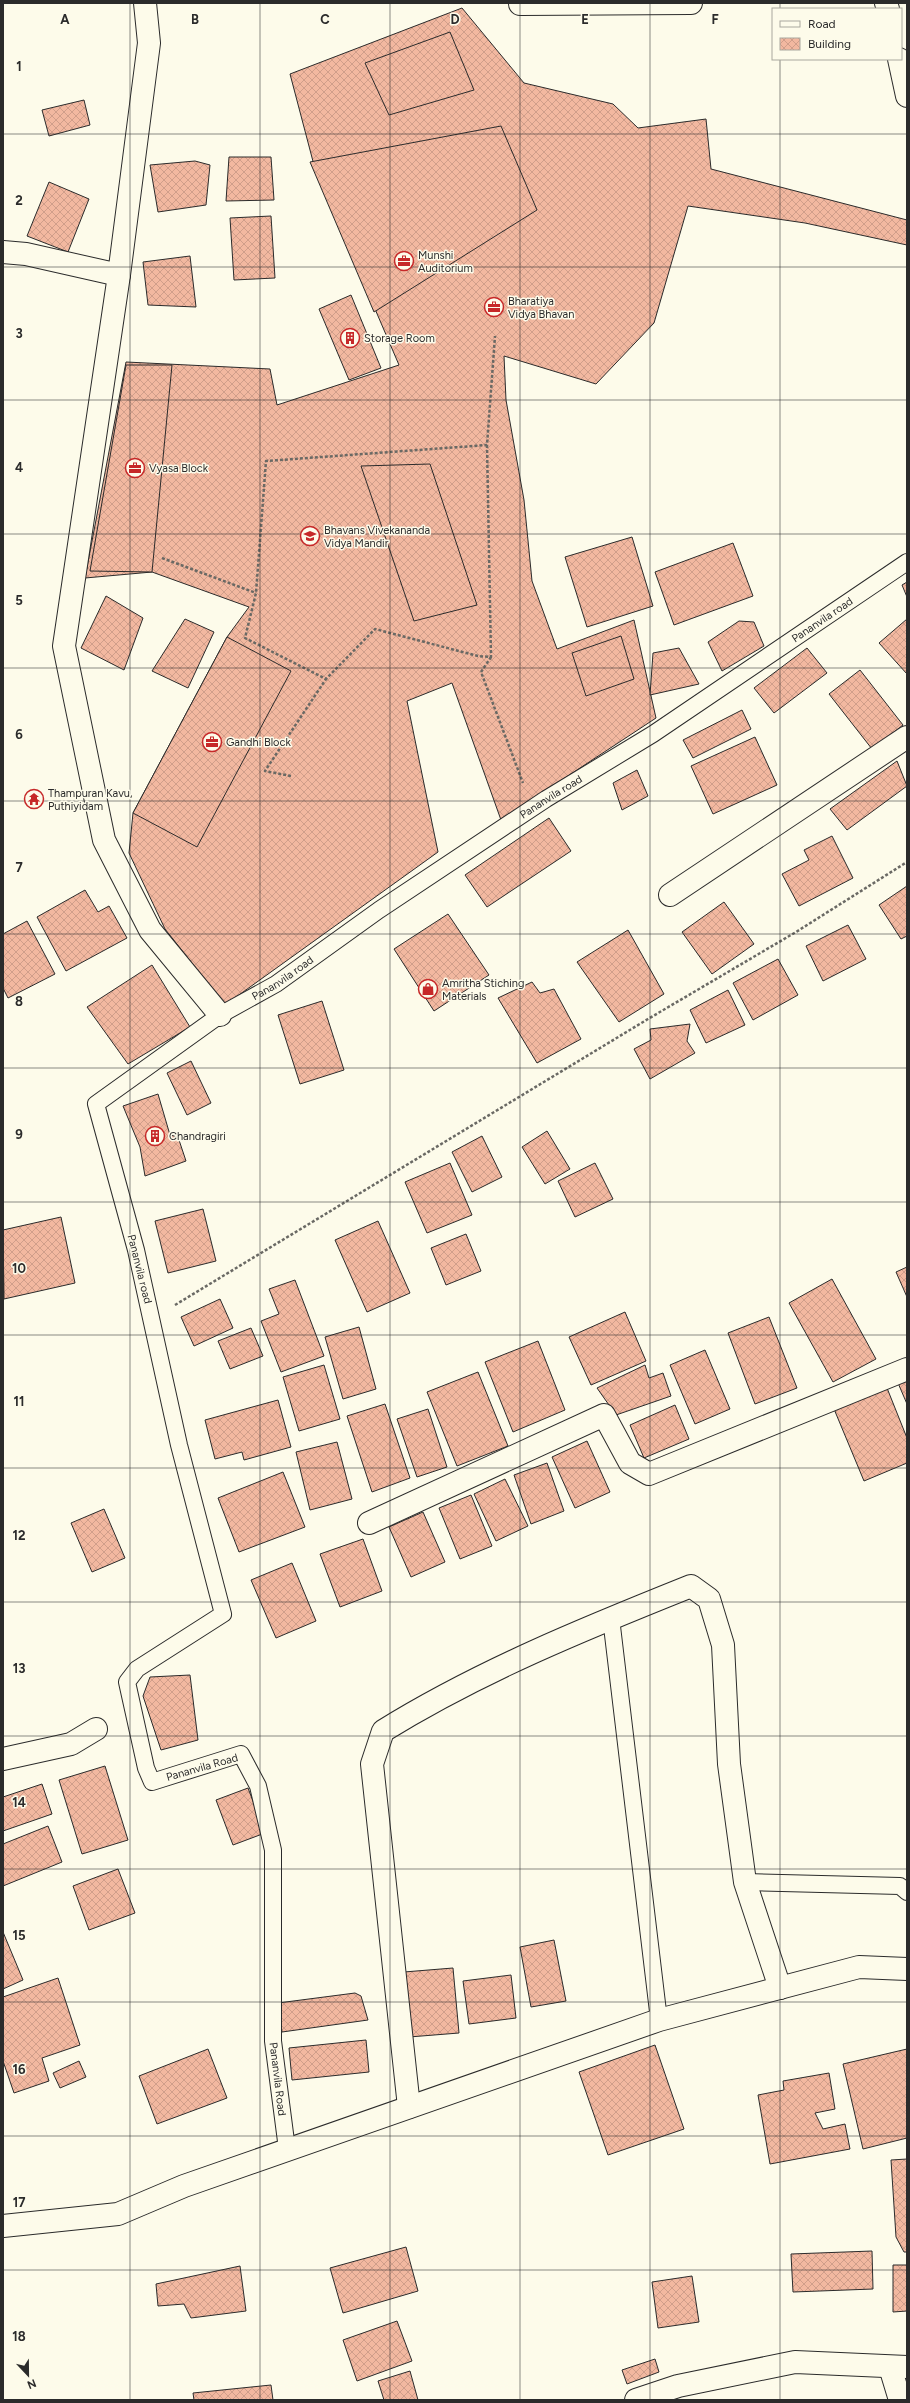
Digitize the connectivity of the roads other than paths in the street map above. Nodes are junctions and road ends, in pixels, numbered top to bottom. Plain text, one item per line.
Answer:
1 (145, 3) edge
2 (692, 3) edge
3 (520, 4) dead end
4 (899, 60) edge
5 (907, 96) edge
6 (3, 252) edge
7 (120, 275) junction
8 (907, 562) edge
9 (907, 738) edge
10 (670, 895) dead end
11 (220, 1015) junction
12 (907, 1368) edge
13 (369, 1523) dead end
14 (223, 1614) joint
15 (611, 1618) junction
16 (96, 1729) dead end
17 (3, 1759) edge
18 (745, 1882) junction
19 (907, 1892) edge
20 (907, 1969) edge
21 (780, 1988) junction
22 (659, 2020) junction
23 (409, 2107) junction
24 (287, 2149) junction
25 (3, 2225) edge
26 (898, 2367) edge
27 (636, 2400) edge
28 (900, 2400) edge

1 - 7 street
2 - 3 street
4 - 5 street
6 - 7 street
7 - 11 street
8 - 11 lane, Pananvila road
9 - 10 street
11 - 14 lane, Pananvila road
12 - 13 street
14 - 24 lane, Pananvila Road
15 - 18 street
15 - 22 lane
15 - 23 street
16 - 17 street
18 - 19 lane
18 - 21 street
20 - 21 street
21 - 22 street
22 - 23 street
23 - 24 street
24 - 25 street
26 - 27 street
26 - 28 street

